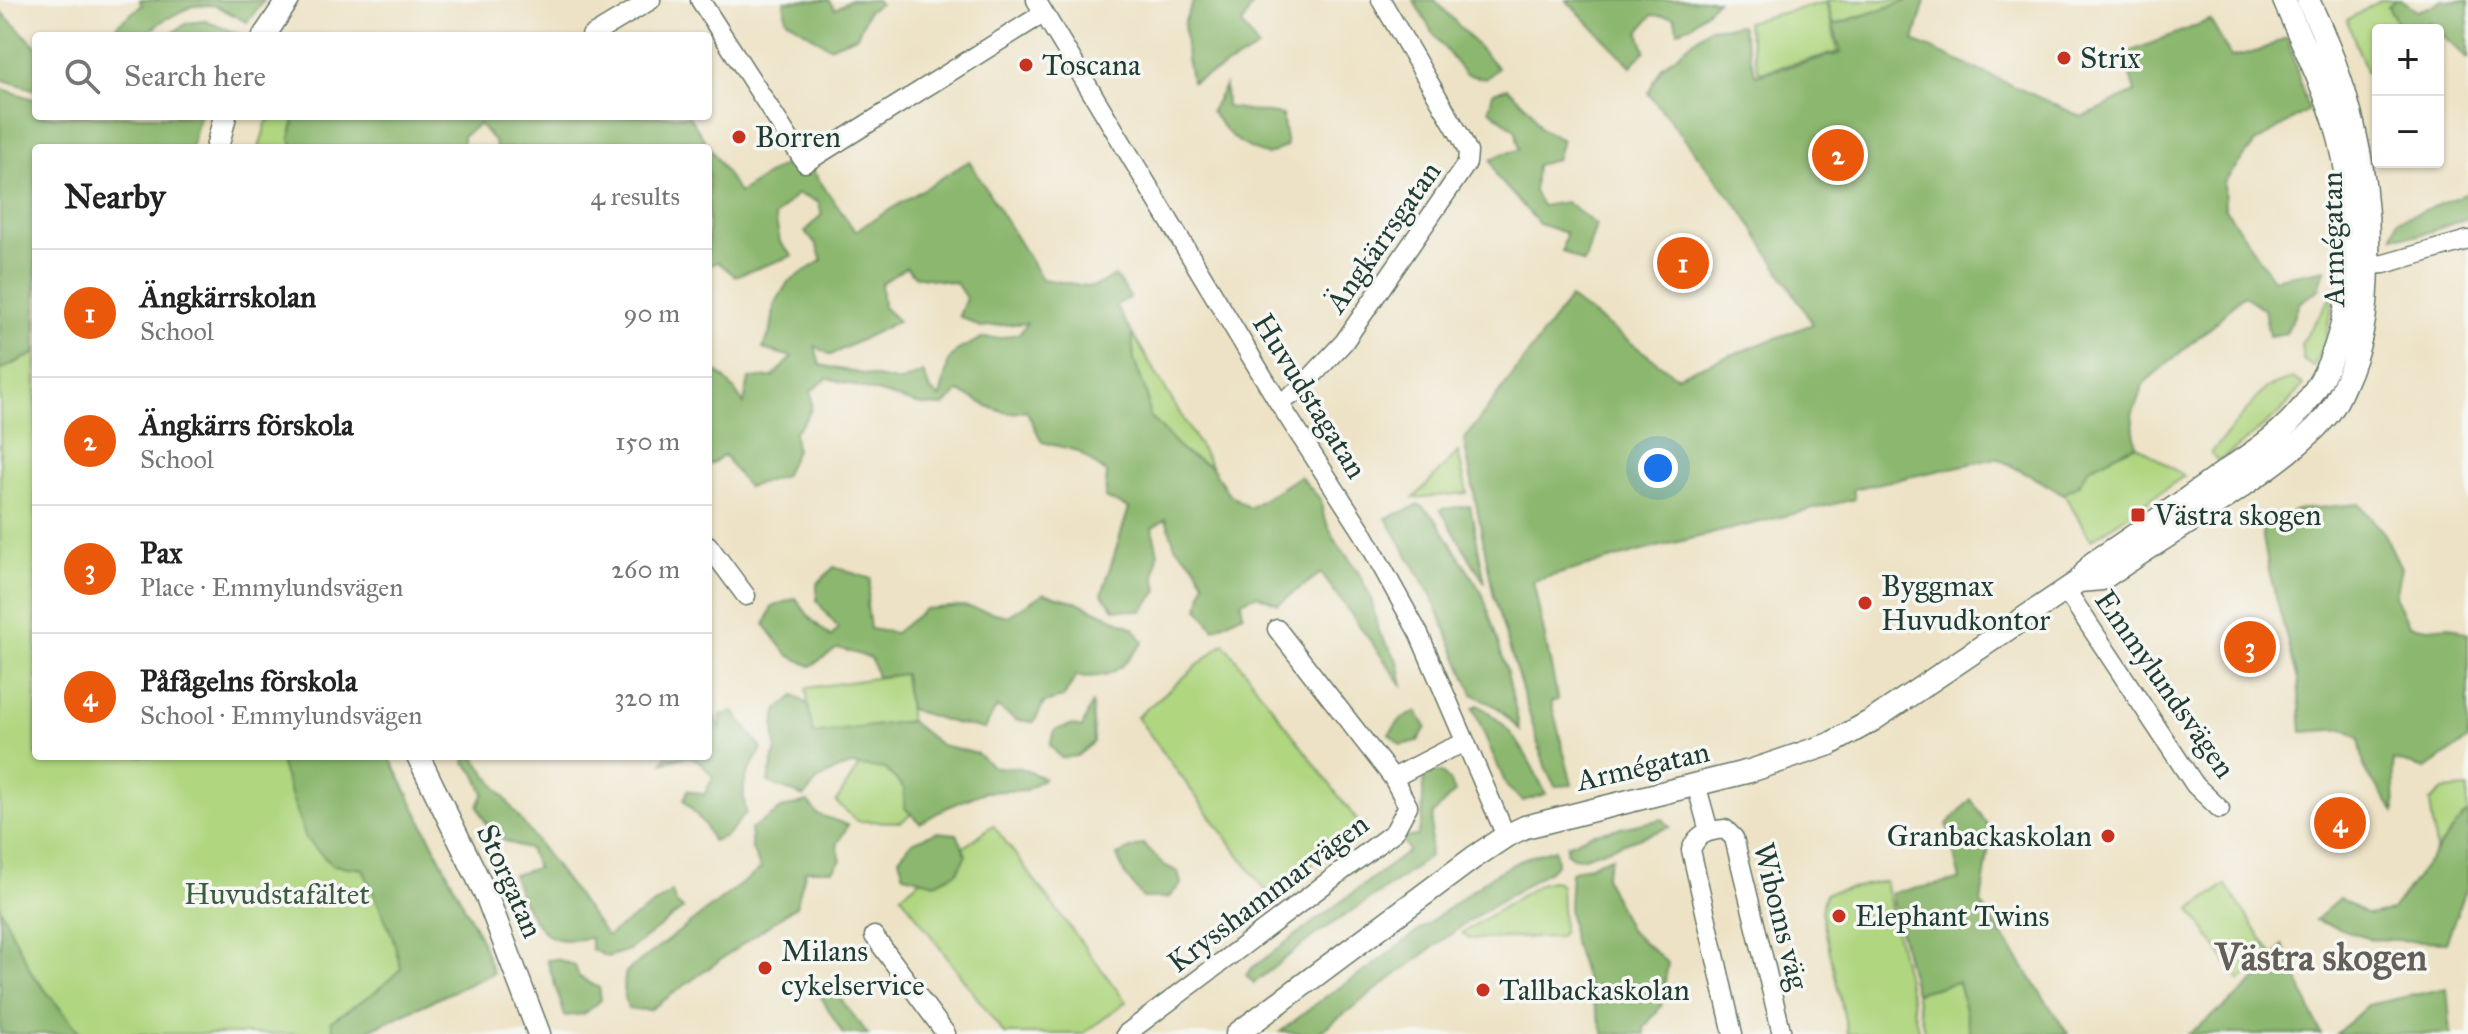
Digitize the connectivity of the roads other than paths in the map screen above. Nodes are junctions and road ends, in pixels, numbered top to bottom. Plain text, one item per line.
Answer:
1 (288, 0) edge
2 (651, 0) edge
3 (700, 0) edge
4 (1381, 0) edge
5 (2284, 0) edge
6 (2308, 0) edge
7 (1040, 6) edge
8 (267, 32) edge
9 (598, 32) edge
10 (2336, 93) junction
11 (224, 120) edge
12 (218, 144) edge
13 (2468, 240) edge
14 (2359, 266) junction
15 (1279, 403) junction
16 (712, 550) edge
17 (2073, 586) junction
18 (746, 596) dead end
19 (1277, 629) dead end
20 (1465, 743) junction
21 (421, 760) edge
22 (1393, 778) junction
23 (1696, 784) junction
24 (2220, 809) dead end
25 (1709, 831) junction
26 (1506, 836) junction
27 (874, 936) dead end
28 (539, 1034) edge
29 (946, 1034) edge
30 (1126, 1034) edge
31 (1237, 1034) edge
32 (1733, 1034) edge
33 (1782, 1034) edge

1 - 8 street
2 - 9 street
3 - 7 street
4 - 15 street, Ängkärrsgatan
5 - 10 street, Armégatan
6 - 10 street, Armégatan
7 - 15 street, Huvudstagatan
10 - 14 street, Armégatan
11 - 12 street
13 - 14 street
14 - 17 street, Armégatan
15 - 20 street, Huvudstagatan
16 - 18 street
17 - 23 street, Armégatan
17 - 24 street, Emmylundsvägen
19 - 22 street, Krysshammarvägen
20 - 22 street
20 - 26 street, Huvudstagatan
21 - 28 street, Storgatan
22 - 30 street, Krysshammarvägen
23 - 25 street, Wiboms väg
23 - 26 street, Armégatan
25 - 32 street, Wiboms väg
25 - 33 street, Wiboms väg
26 - 31 street, Armégatan
27 - 29 street

